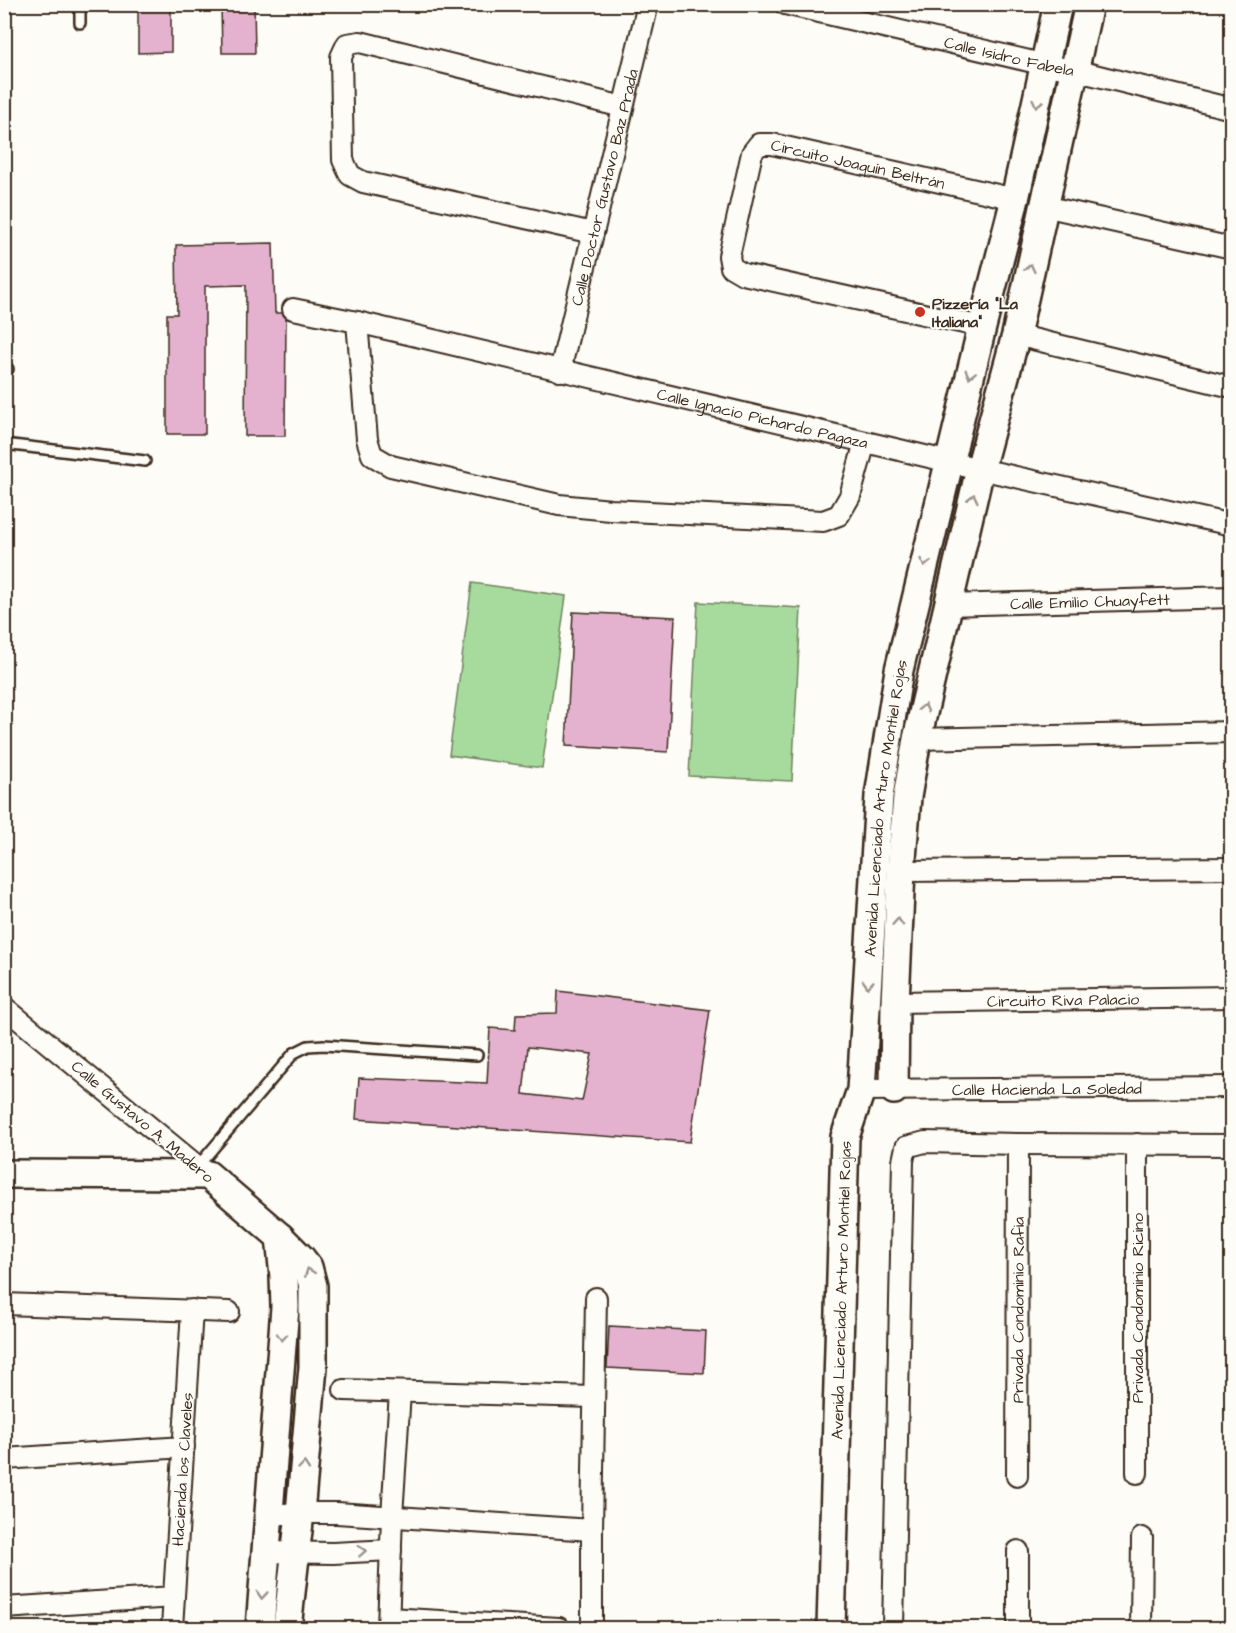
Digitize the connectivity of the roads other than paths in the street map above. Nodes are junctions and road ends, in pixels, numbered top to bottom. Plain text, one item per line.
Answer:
1 (80, 4) edge
2 (648, 4) edge
3 (786, 4) edge
4 (1058, 4) edge
5 (1089, 4) edge
6 (80, 23) dead end
7 (1046, 65) junction
8 (1074, 70) junction
9 (623, 106) junction
10 (1232, 109) edge
11 (1015, 199) junction
12 (1044, 206) junction
13 (593, 233) junction
14 (1232, 248) edge
15 (293, 309) dead end
16 (357, 322) junction
17 (982, 327) junction
18 (1016, 335) junction
19 (560, 371) junction
20 (1232, 387) edge
21 (865, 442) junction
22 (4, 444) edge
23 (145, 461) dead end
24 (949, 461) junction
25 (980, 469) junction
26 (1232, 525) edge
27 (1232, 597) edge
28 (948, 605) junction
29 (1232, 732) edge
30 (917, 739) junction
31 (1232, 868) edge
32 (900, 871) junction
33 (1232, 997) edge
34 (895, 1002) junction
35 (4, 1007) edge
36 (477, 1055) dead end
37 (1232, 1087) edge
38 (861, 1090) junction
39 (894, 1090) junction
40 (1018, 1144) junction
41 (1137, 1144) junction
42 (1232, 1145) edge
43 (203, 1171) junction
44 (4, 1174) edge
45 (280, 1237) junction
46 (596, 1298) dead end
47 (4, 1304) edge
48 (192, 1310) junction
49 (229, 1312) dead end
50 (344, 1390) dead end
51 (400, 1392) junction
52 (594, 1397) junction
53 (184, 1447) junction
54 (4, 1459) edge
55 (1137, 1473) dead end
56 (1017, 1476) dead end
57 (300, 1513) junction
58 (268, 1515) junction
59 (392, 1516) junction
60 (592, 1530) junction
61 (1142, 1538) dead end
62 (391, 1550) junction
63 (1018, 1551) dead end
64 (266, 1552) junction
65 (296, 1552) junction
66 (174, 1597) junction
67 (4, 1608) edge
68 (389, 1623) edge
69 (172, 1629) edge
70 (260, 1629) edge
71 (286, 1629) edge
72 (560, 1629) edge
73 (592, 1629) edge
74 (831, 1629) edge
75 (893, 1629) edge
76 (1018, 1629) edge
77 (1142, 1629) edge

1 - 6 lane
2 - 9 street, Calle Doctor Gustavo Baz Prada
3 - 7 street, Calle Isidro Fabela
4 - 7 main road, Avenida Licenciado Arturo Montiel Rojas
5 - 8 main road, Avenida Licenciado Arturo Montiel Rojas
7 - 8 street, Calle Isidro Fabela
7 -> 11 main road, Avenida Licenciado Arturo Montiel Rojas
8 - 10 street, Calle Isidro Fabela
8 - 12 main road, Avenida Licenciado Arturo Montiel Rojas
9 - 13 street, Calle Doctor Gustavo Baz Prada
9 - 13 street
11 - 17 main road, Avenida Licenciado Arturo Montiel Rojas
11 - 17 street, Circuito Joaquín Beltrán
12 - 14 street
18 -> 12 main road, Avenida Licenciado Arturo Montiel Rojas
13 - 19 street, Calle Doctor Gustavo Baz Prada
15 - 16 street, Calle Ignacio Pichardo Pagaza
16 - 19 street, Calle Ignacio Pichardo Pagaza
16 - 21 street
17 -> 24 main road, Avenida Licenciado Arturo Montiel Rojas
18 - 20 street
18 - 25 main road, Avenida Licenciado Arturo Montiel Rojas
19 - 21 street, Calle Ignacio Pichardo Pagaza
21 - 24 street, Calle Ignacio Pichardo Pagaza
22 - 23 lane
24 - 25 street, Calle Ignacio Pichardo Pagaza
24 -> 38 main road, Avenida Licenciado Arturo Montiel Rojas
25 - 26 street, Calle Ignacio Pichardo Pagaza
28 -> 25 main road, Avenida Licenciado Arturo Montiel Rojas
27 - 28 street, Calle Emilio Chuayfett
30 -> 28 main road, Avenida Licenciado Arturo Montiel Rojas
29 - 30 street
30 - 32 main road, Avenida Licenciado Arturo Montiel Rojas
31 - 32 street
34 -> 32 main road, Avenida Licenciado Arturo Montiel Rojas
33 - 34 street, Circuito Riva Palacio
34 - 39 main road, Avenida Licenciado Arturo Montiel Rojas
35 - 43 street, Calle Gustavo A. Madero
36 - 43 lane
37 - 39 street, Calle Hacienda La Soledad
38 - 39 street, Calle Hacienda La Soledad
38 - 74 main road, Avenida Licenciado Arturo Montiel Rojas
40 - 41 street
40 - 56 street, Privada Condominio Rafia
40 - 75 street
41 - 42 street
41 - 55 street, Privada Condominio Ricino
43 - 44 main road
43 - 45 main road, Calle Gustavo A. Madero
57 -> 45 main road, Calle Gustavo A. Madero
45 -> 58 main road
46 - 52 street
47 - 48 street
48 - 49 street
48 - 53 street, Hacienda los Claveles
50 - 51 street
51 - 52 street
51 - 59 street
52 - 60 street
53 - 54 street
53 - 66 street, Hacienda los Claveles
57 - 58 street
57 - 59 street
57 - 65 main road, Calle Gustavo A. Madero
58 - 64 main road
59 - 60 street
59 - 62 street
60 - 73 street
61 - 77 street
65 -> 62 street
62 - 68 street
63 - 76 street
64 - 65 street
64 -> 70 main road
65 - 71 main road, Calle Gustavo A. Madero
66 - 67 street
66 - 69 street, Hacienda los Claveles
68 - 72 street

